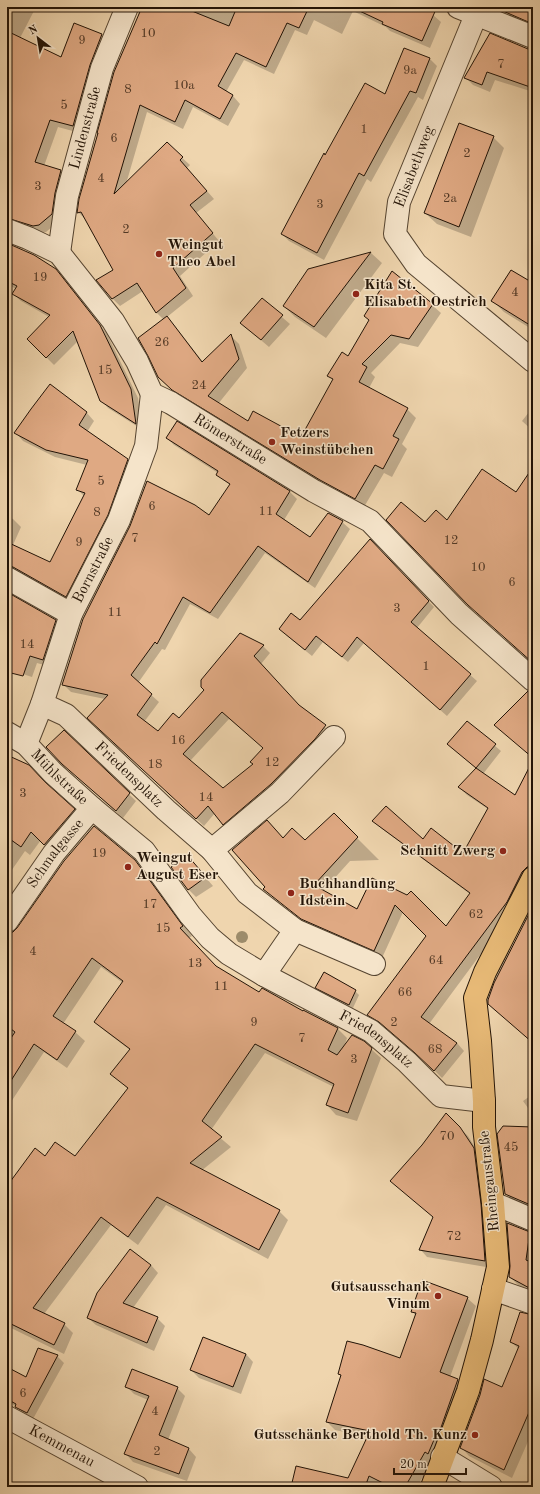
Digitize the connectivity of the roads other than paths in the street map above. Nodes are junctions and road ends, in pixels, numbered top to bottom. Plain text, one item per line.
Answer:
1 (127, 7) edge
2 (467, 11) edge
3 (533, 37) edge
4 (7, 230) edge
5 (58, 253) junction
6 (533, 361) edge
7 (152, 394) junction
8 (7, 578) edge
9 (71, 614) junction
10 (533, 680) edge
11 (42, 704) junction
12 (7, 733) edge
13 (334, 737) dead end
14 (26, 744) junction
15 (92, 808) junction
16 (212, 850) junction
17 (533, 878) edge
18 (7, 921) edge
19 (295, 930) junction
20 (374, 964) dead end
21 (264, 975) junction
22 (484, 1100) junction
23 (493, 1203) junction
24 (533, 1220) edge
25 (493, 1289) junction
26 (533, 1303) edge
27 (7, 1417) edge
28 (442, 1457) junction
29 (137, 1487) edge
30 (432, 1487) edge
31 (491, 1487) edge

1 - 5 street, Lindenstraße
2 - 3 street
2 - 6 street, Elisabethweg
4 - 5 street
5 - 7 street
7 - 9 street, Bornstraße
7 - 10 street, Römerstraße
8 - 9 street
9 - 11 street, Bornstraße
11 - 14 street, Bornstraße
11 - 16 street, Friedensplatz
12 - 14 street, Mühlstraße
13 - 16 street
14 - 15 street, Mühlstraße
15 - 18 street, Schmalgasse
15 - 21 street, Friedensplatz
16 - 19 street, Friedensplatz
17 - 22 main road, Rheingaustraße
19 - 20 street, Friedensplatz
19 - 21 street
21 - 22 street, Friedensplatz
22 - 23 main road, Rheingaustraße
23 - 24 street
23 - 25 main road, Rheingaustraße
25 - 26 street
25 - 28 main road, Rheingaustraße
27 - 29 street, Kemmenau
28 - 30 main road, Rheingaustraße
28 - 31 street

